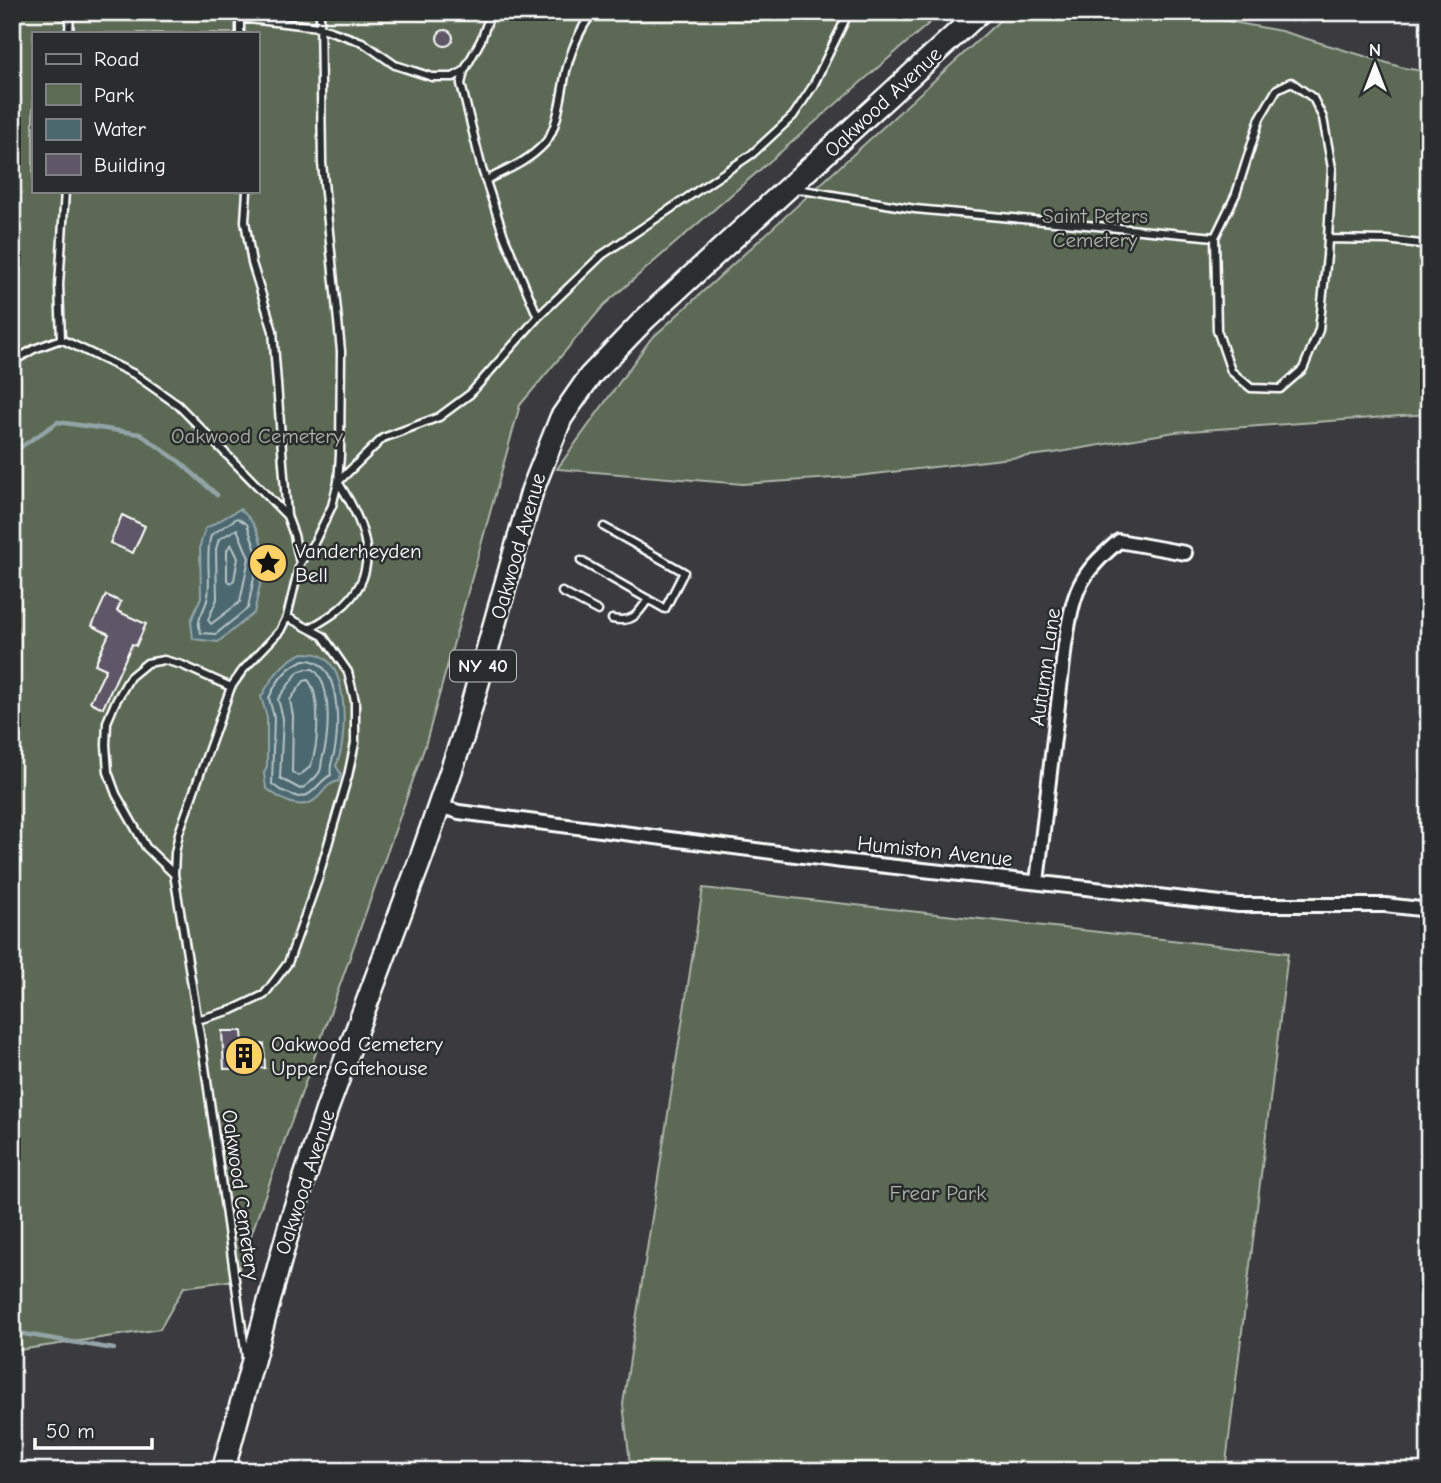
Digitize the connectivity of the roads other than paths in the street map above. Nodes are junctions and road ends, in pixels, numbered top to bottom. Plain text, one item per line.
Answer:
1 (70, 12) edge
2 (320, 12) edge
3 (491, 12) edge
4 (593, 12) edge
5 (849, 12) edge
6 (980, 12) edge
7 (240, 15) edge
8 (319, 27) junction
9 (69, 32) edge
10 (464, 71) junction
11 (486, 180) junction
12 (790, 187) junction
13 (65, 192) edge
14 (247, 192) edge
15 (1215, 237) junction
16 (1328, 239) junction
17 (1429, 245) edge
18 (538, 317) junction
19 (61, 339) junction
20 (12, 362) edge
21 (338, 482) junction
22 (287, 516) junction
23 (604, 527) dead end
24 (1185, 553) dead end
25 (581, 561) dead end
26 (300, 563) junction
27 (562, 592) dead end
28 (648, 599) junction
29 (598, 611) dead end
30 (287, 617) junction
31 (612, 619) dead end
32 (310, 628) junction
33 (231, 687) junction
34 (439, 806) junction
35 (174, 874) junction
36 (1037, 882) junction
37 (1429, 910) edge
38 (197, 1020) junction
39 (249, 1374) junction
40 (223, 1471) edge

1 - 9 lane
2 - 8 lane, Oakwood Cemetery
3 - 10 lane
4 - 11 lane
5 - 18 lane, Oakwood Cemetery
6 - 12 main road, Oakwood Avenue / NY 40
7 - 8 lane
8 - 10 lane
8 - 21 lane, Oakwood Cemetery
10 - 11 lane
11 - 18 lane
12 - 15 lane
12 - 34 main road, Oakwood Avenue / NY 40
13 - 19 lane
14 - 22 lane, Oakwood Cemetery
15 - 16 lane
15 - 16 lane
16 - 17 lane
18 - 21 lane, Oakwood Cemetery
19 - 20 lane
19 - 22 lane, Oakwood Cemetery
21 - 26 lane, Oakwood Cemetery
21 - 32 lane, Oakwood Cemetery
22 - 26 lane, Oakwood Cemetery
23 - 28 lane
24 - 36 street, Autumn Lane
25 - 28 lane
26 - 30 lane, Oakwood Cemetery
27 - 29 lane
28 - 31 lane
30 - 32 lane
30 - 33 lane, Oakwood Cemetery
32 - 38 lane
33 - 35 lane, Oakwood Cemetery
33 - 35 lane
34 - 36 street, Humiston Avenue
34 - 39 main road, Oakwood Avenue / NY 40
35 - 38 lane, Oakwood Cemetery
36 - 37 street, Humiston Avenue
38 - 39 lane, Oakwood Cemetery
39 - 40 main road, Oakwood Avenue / NY 40

